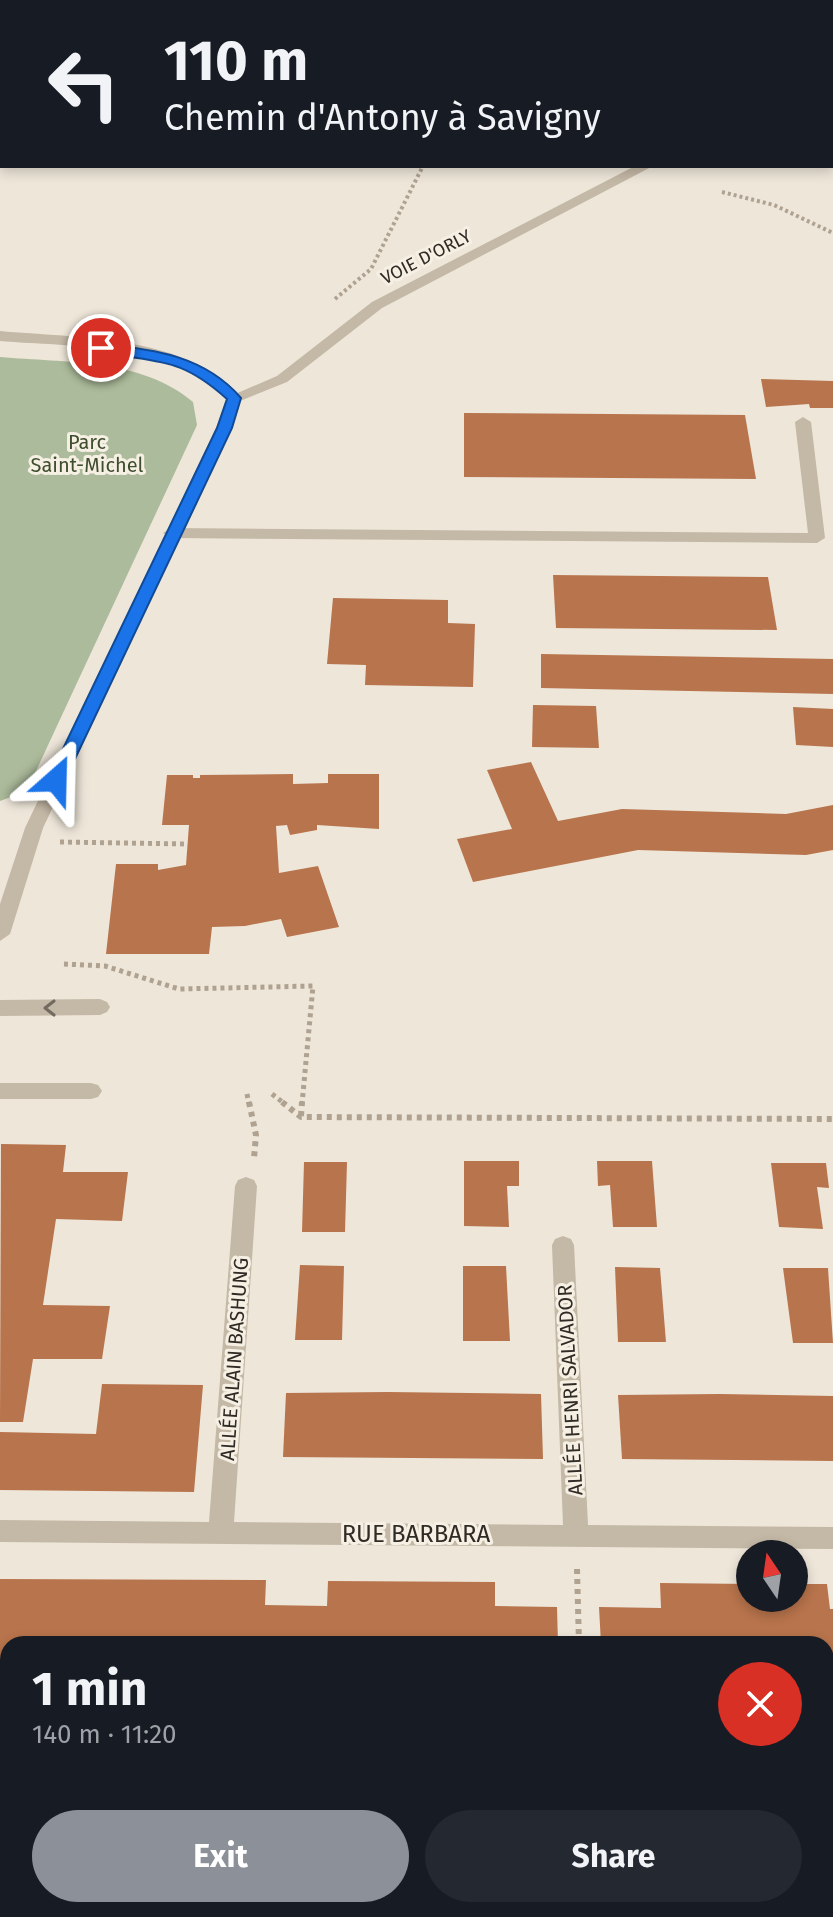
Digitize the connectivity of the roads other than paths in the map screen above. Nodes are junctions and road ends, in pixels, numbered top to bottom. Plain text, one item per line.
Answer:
1 (642, 168) edge
2 (0, 336) edge
3 (234, 398) junction
4 (803, 422) dead end
5 (171, 533) junction
6 (0, 934) edge
7 (100, 1007) dead end
8 (0, 1008) edge
9 (0, 1091) edge
10 (91, 1091) dead end
11 (246, 1186) road end
12 (563, 1245) dead end
13 (0, 1531) edge
14 (221, 1531) junction
15 (576, 1535) junction
16 (833, 1538) edge

1 - 3 street, VOIE D'ORLY
2 - 3 street
3 - 5 street
4 - 5 street
5 - 6 street
7 -> 8 street
9 - 10 street
11 - 14 street, ALLÉE ALAIN BASHUNG
12 - 15 street, ALLÉE HENRI SALVADOR
13 - 14 street, RUE BARBARA
14 - 15 street, RUE BARBARA
15 - 16 street, RUE BARBARA

